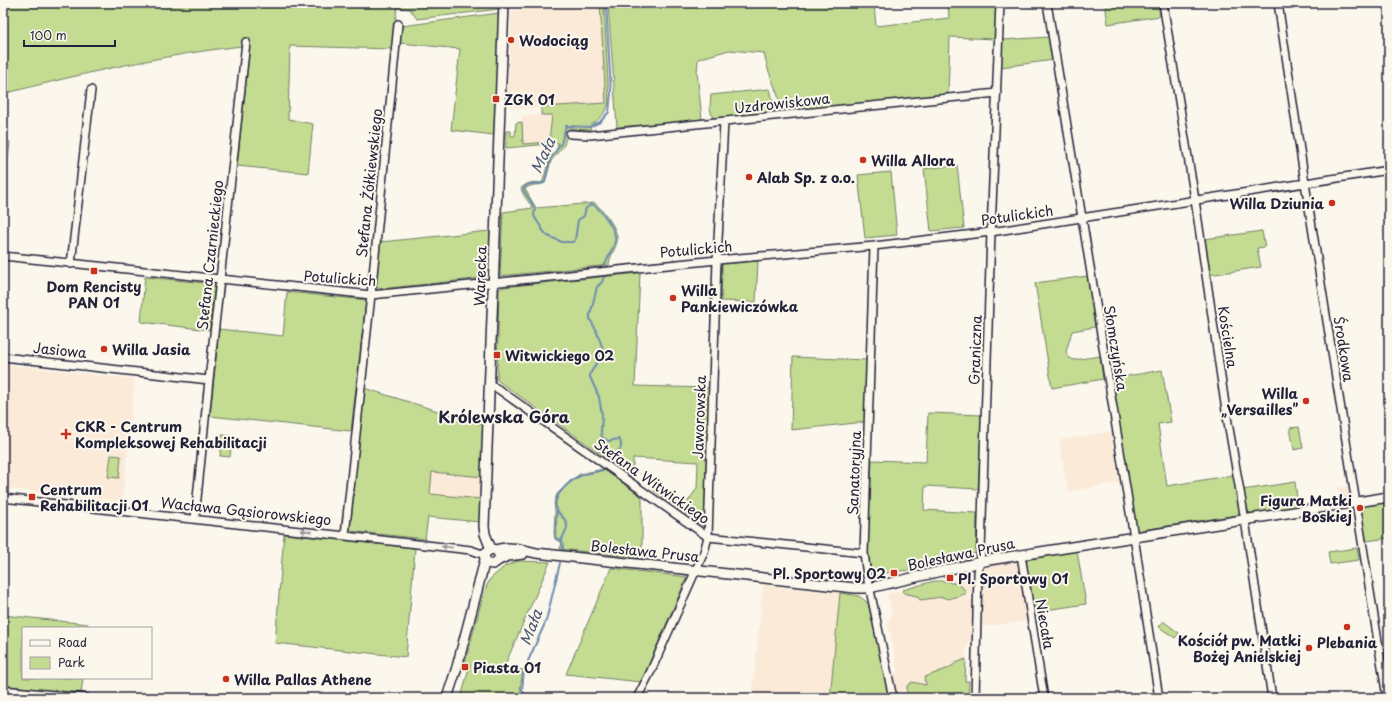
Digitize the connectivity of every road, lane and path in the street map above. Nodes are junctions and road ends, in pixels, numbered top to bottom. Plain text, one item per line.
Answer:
1 (504, 3) edge
2 (1000, 3) edge
3 (1047, 3) edge
4 (1163, 3) edge
5 (1278, 3) edge
6 (398, 24) dead end
7 (246, 42) dead end
8 (91, 90) dead end
9 (997, 93) junction
10 (724, 122) junction
11 (570, 134) dead end
12 (1389, 170) edge
13 (1305, 183) junction
14 (1195, 200) junction
15 (1082, 218) junction
16 (991, 232) junction
17 (874, 246) junction
18 (3, 256) edge
19 (717, 260) junction
20 (71, 264) junction
21 (221, 279) junction
22 (494, 282) junction
23 (371, 295) junction
24 (3, 358) edge
25 (209, 380) junction
26 (490, 386) junction
27 (1389, 497) edge
28 (3, 498) edge
29 (1356, 502) junction
30 (195, 518) junction
31 (1245, 520) junction
32 (345, 535) junction
33 (708, 537) junction
34 (1134, 538) junction
35 (864, 553) junction
36 (1021, 555) junction
37 (491, 556) junction
38 (980, 562) junction
39 (694, 570) junction
40 (869, 588) junction
41 (3, 690) edge
42 (86, 698) edge
43 (447, 698) edge
44 (637, 698) edge
45 (893, 698) edge
46 (975, 698) edge
47 (1044, 698) edge
48 (1158, 698) edge
49 (1272, 698) edge
50 (1387, 698) edge

1 - 22 street, Warecka
2 - 9 street, Graniczna
3 - 15 street, Słomczyńska
4 - 14 street, Kościelna
5 - 13 street, Środkowa
6 - 23 street, Stefana Żółkiewskiego
7 - 21 street, Stefana Czarnieckiego
8 - 20 street
9 - 10 street, Uzdrowiskowa
9 - 16 street, Graniczna
10 - 11 street, Uzdrowiskowa
10 - 19 street, Jaworowska
12 - 13 street, Potulickich
13 - 14 street, Potulickich
13 - 29 street, Środkowa
14 - 15 street, Potulickich
14 - 31 street, Kościelna
15 - 16 street, Potulickich
15 - 34 street, Słomczyńska
16 - 17 street, Potulickich
16 - 38 street, Graniczna
17 - 19 street, Potulickich
17 - 35 street, Sanatoryjna
18 - 20 street, Potulickich
19 - 22 street, Potulickich
19 - 33 street, Jaworowska
20 - 21 street, Potulickich
21 - 23 street, Potulickich
21 - 25 street, Stefana Czarnieckiego
22 - 23 street, Potulickich
22 - 26 street, Warecka
23 - 32 street, Stefana Żółkiewskiego
24 - 25 street, Jasiowa
25 - 30 street, Stefana Czarnieckiego
26 - 33 street, Stefana Witwickiego
26 - 37 street, Warecka
27 - 29 street, Bolesława Prusa
28 - 30 street, Wacława Gąsiorowskiego
29 - 31 street, Bolesława Prusa
29 - 50 street, Środkowa
32 -> 30 street, Wacława Gąsiorowskiego
31 - 34 street, Bolesława Prusa
31 - 49 street, Kościelna
37 -> 32 street, Wacława Gąsiorowskiego
33 - 35 street, Stefana Witwickiego
33 - 39 street, Jaworowska
34 - 36 street, Bolesława Prusa
34 - 48 street, Słomczyńska
35 - 40 street, Sanatoryjna
36 - 38 street, Bolesława Prusa
36 - 47 street, Niecała
37 - 39 street, Bolesława Prusa
37 - 43 street
38 - 40 street, Bolesława Prusa
38 - 46 street, Graniczna
39 - 40 street, Bolesława Prusa
39 - 44 street, Jaworowska
40 - 45 street, Sanatoryjna
41 - 42 street

